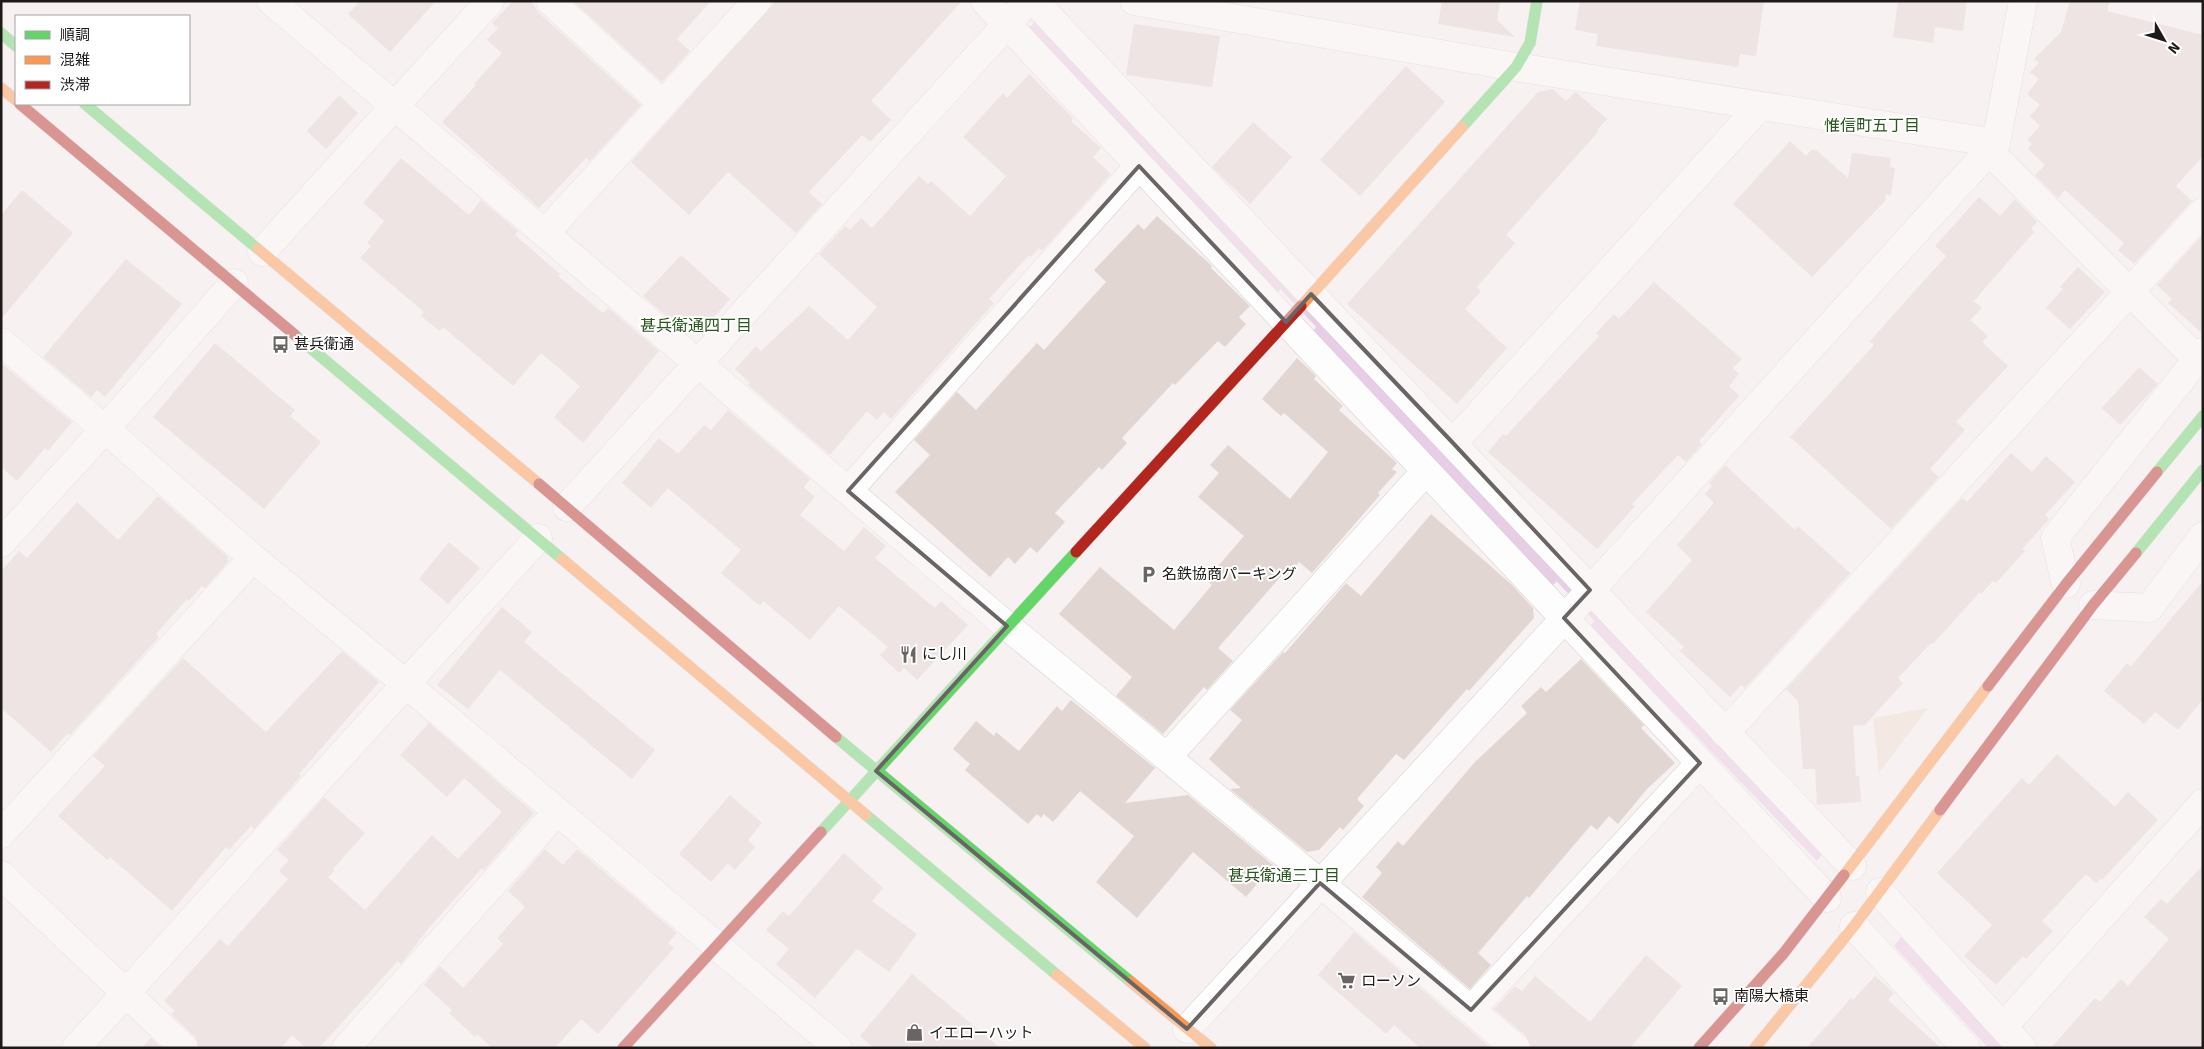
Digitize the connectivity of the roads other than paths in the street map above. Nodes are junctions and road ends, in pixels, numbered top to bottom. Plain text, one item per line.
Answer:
1 (271, 1) edge
2 (490, 1) edge
3 (550, 1) edge
4 (756, 1) edge
5 (985, 1) edge
6 (1134, 1) edge
7 (1537, 1) edge
8 (2023, 1) edge
9 (1021, 10) edge
10 (1, 34) edge
11 (15, 45) edge
12 (1516, 67) junction
13 (1, 88) edge
14 (15, 99) edge
15 (662, 104) junction
16 (21, 105) edge
17 (86, 105) edge
18 (395, 106) junction
19 (1760, 106) junction
20 (1992, 147) junction
21 (1139, 166) junction
22 (2203, 212) edge
23 (545, 233) junction
24 (262, 252) junction
25 (234, 283) junction
26 (2128, 292) junction
27 (1309, 296) junction
28 (1289, 319) junction
29 (1, 342) edge
30 (2200, 355) edge
31 (697, 362) junction
32 (2203, 416) edge
33 (105, 429) junction
34 (1453, 443) junction
35 (2203, 470) edge
36 (1426, 471) junction
37 (848, 490) junction
38 (567, 507) junction
39 (2203, 536) edge
40 (538, 538) junction
41 (1, 543) edge
42 (253, 558) junction
43 (2066, 584) junction
44 (1589, 591) junction
45 (2093, 605) junction
46 (1566, 616) junction
47 (1007, 626) junction
48 (406, 684) junction
49 (1725, 733) junction
50 (1167, 757) junction
51 (1700, 763) junction
52 (876, 771) junction
53 (848, 801) junction
54 (2203, 803) edge
55 (557, 812) junction
56 (1, 834) edge
57 (1852, 866) junction
58 (1, 875) edge
59 (1320, 882) junction
60 (1880, 892) junction
61 (1827, 898) junction
62 (1854, 926) junction
63 (715, 946) junction
64 (126, 992) junction
65 (1471, 1010) junction
66 (2003, 1027) junction
67 (1187, 1029) junction
68 (76, 1048) edge
69 (184, 1048) edge
70 (346, 1048) edge
71 (623, 1048) edge
72 (838, 1048) edge
73 (1145, 1048) edge
74 (1211, 1048) edge
75 (1516, 1048) edge
76 (1699, 1048) edge
77 (1755, 1048) edge
78 (1966, 1048) edge
79 (2022, 1048) edge

1 - 18 street
2 - 18 street
3 - 15 street
4 - 15 street
5 - 9 street
6 - 12 street
7 - 12 street
8 - 20 street
9 - 21 street
9 - 27 street
9 - 31 street
10 - 11 street
12 - 19 street
12 - 27 street
13 - 14 street
15 - 23 street
16 - 25 street
17 - 24 street
18 - 23 street
18 - 24 street
19 - 20 street
19 - 34 street
20 - 26 street
20 - 44 street
21 - 28 street
21 - 37 street
22 - 26 street
23 - 31 street
24 - 38 street
25 - 33 street
25 - 40 street
26 - 30 street
26 - 49 street
27 - 28 street
27 - 34 street
28 - 36 street
28 - 47 street
29 - 33 street
30 - 43 street
31 - 37 street
31 - 38 street
32 - 43 street
33 - 41 street
33 - 42 street
34 - 44 street
35 - 45 street
36 - 46 street
36 - 50 street
37 - 47 street
38 - 52 street
39 - 45 street
40 - 48 street
40 - 53 street
42 - 48 street
42 - 56 street
43 - 57 street
44 - 46 street
44 - 49 street
45 - 60 street
46 - 51 street
46 - 59 street
47 - 50 street
47 - 52 street
48 - 55 street
48 - 64 street
49 - 57 street
50 - 59 street
51 - 61 street
51 - 65 street
52 - 53 street
52 - 67 street
53 - 63 street
53 - 73 street
54 - 66 street
55 - 63 street
55 - 70 street
57 - 61 street
58 - 64 street
59 - 65 street
59 - 67 street
60 - 62 street
60 - 66 street
61 - 76 street
62 - 77 street
62 - 78 street
63 - 71 street
63 - 72 street
64 - 68 street
64 - 69 street
65 - 75 street
66 - 79 street
67 - 74 street

